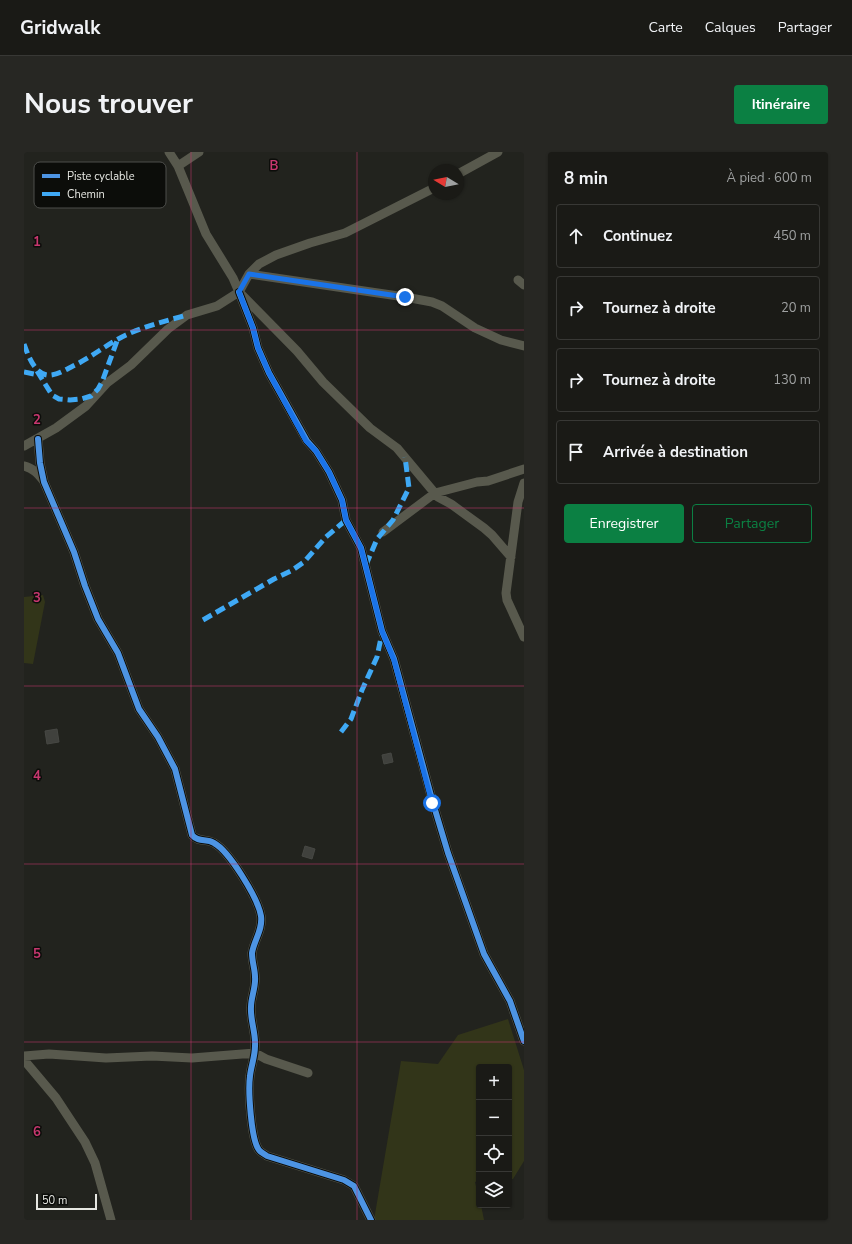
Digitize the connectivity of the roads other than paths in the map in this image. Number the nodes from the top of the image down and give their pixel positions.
1 (169, 152) edge
2 (199, 152) edge
3 (498, 152) edge
4 (178, 166) junction
5 (464, 171) edge
6 (428, 191) edge
7 (249, 274) junction
8 (239, 292) junction
9 (524, 346) edge
10 (38, 439) junction
11 (24, 446) edge
12 (24, 466) edge
13 (524, 469) edge
14 (524, 477) edge
15 (44, 482) junction
16 (524, 484) edge
17 (435, 493) junction
18 (383, 532) dead end
19 (511, 557) junction
20 (524, 637) edge
21 (524, 1041) edge
22 (255, 1054) junction
23 (24, 1056) edge
24 (24, 1060) edge
25 (308, 1073) dead end
26 (111, 1220) edge
27 (371, 1220) edge

1 - 4 street
2 - 4 street
3 - 5 street
4 - 8 street
6 - 7 street
7 - 8 street
7 - 9 street
8 - 10 street
8 - 17 street
8 - 21 street
10 - 11 street
10 - 15 street
12 - 15 street
13 - 17 street
14 - 16 street
15 - 22 street
16 - 19 street
17 - 18 street
17 - 19 street
19 - 20 street
22 - 23 street
22 - 25 street
22 - 27 street
24 - 26 street

